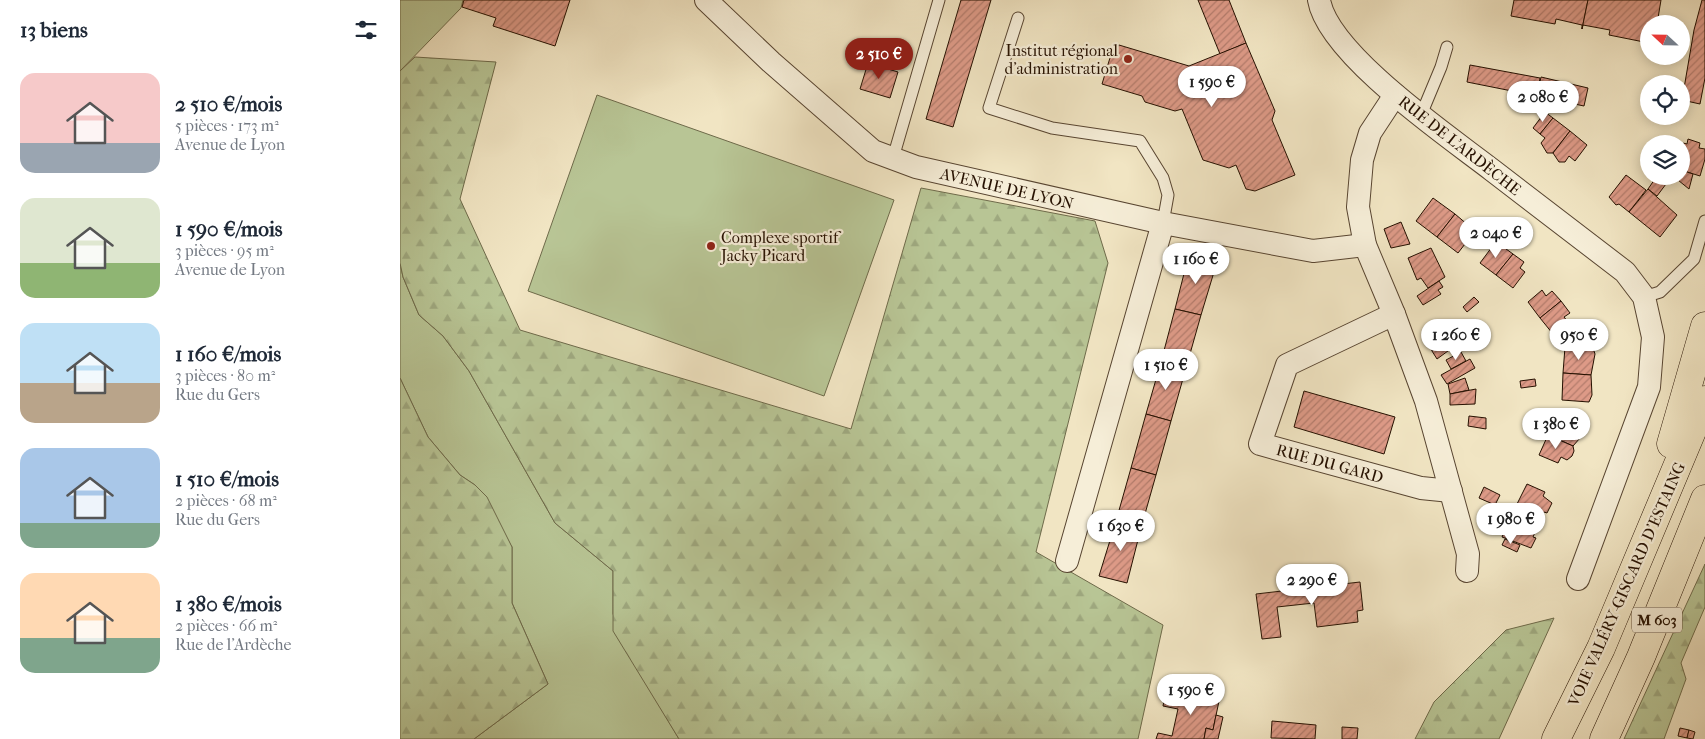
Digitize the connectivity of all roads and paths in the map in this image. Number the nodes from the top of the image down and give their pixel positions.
1 (706, 0) edge
2 (939, 0) edge
3 (1319, 0) edge
4 (1018, 18) dead end
5 (1447, 47) dead end
6 (1395, 95) junction
7 (1421, 115) junction
8 (893, 158) junction
9 (1705, 221) edge
10 (1163, 223) junction
11 (1365, 245) junction
12 (1644, 297) junction
13 (1394, 314) junction
14 (1705, 326) edge
15 (1705, 400) edge
16 (1451, 491) junction
17 (1705, 499) edge
18 (1067, 561) dead end
19 (1467, 571) dead end
20 (1632, 577) junction
21 (1578, 579) dead end
22 (1556, 739) edge
23 (1604, 739) edge

1 - 8 street, AVENUE DE LYON
2 - 8 lane
3 - 6 street, RUE DE L'ARDÈCHE
4 - 10 lane
5 - 7 lane
6 - 7 street, RUE DE L'ARDÈCHE
6 - 11 street
7 - 12 street, RUE DE L'ARDÈCHE
8 - 10 street, AVENUE DE LYON
9 - 12 lane
10 - 11 street, AVENUE DE LYON
10 - 18 street
11 - 13 street
12 - 21 street, RUE DE L'ARDÈCHE
13 - 16 street
13 - 16 street, RUE DU GARD
14 - 20 highway
15 - 20 highway, VOIE VALÉRY-GISCARD D'ESTAING / M 603
16 - 19 street
17 - 23 highway, M 603
20 - 22 highway, VOIE VALÉRY-GISCARD D'ESTAING / M 603

